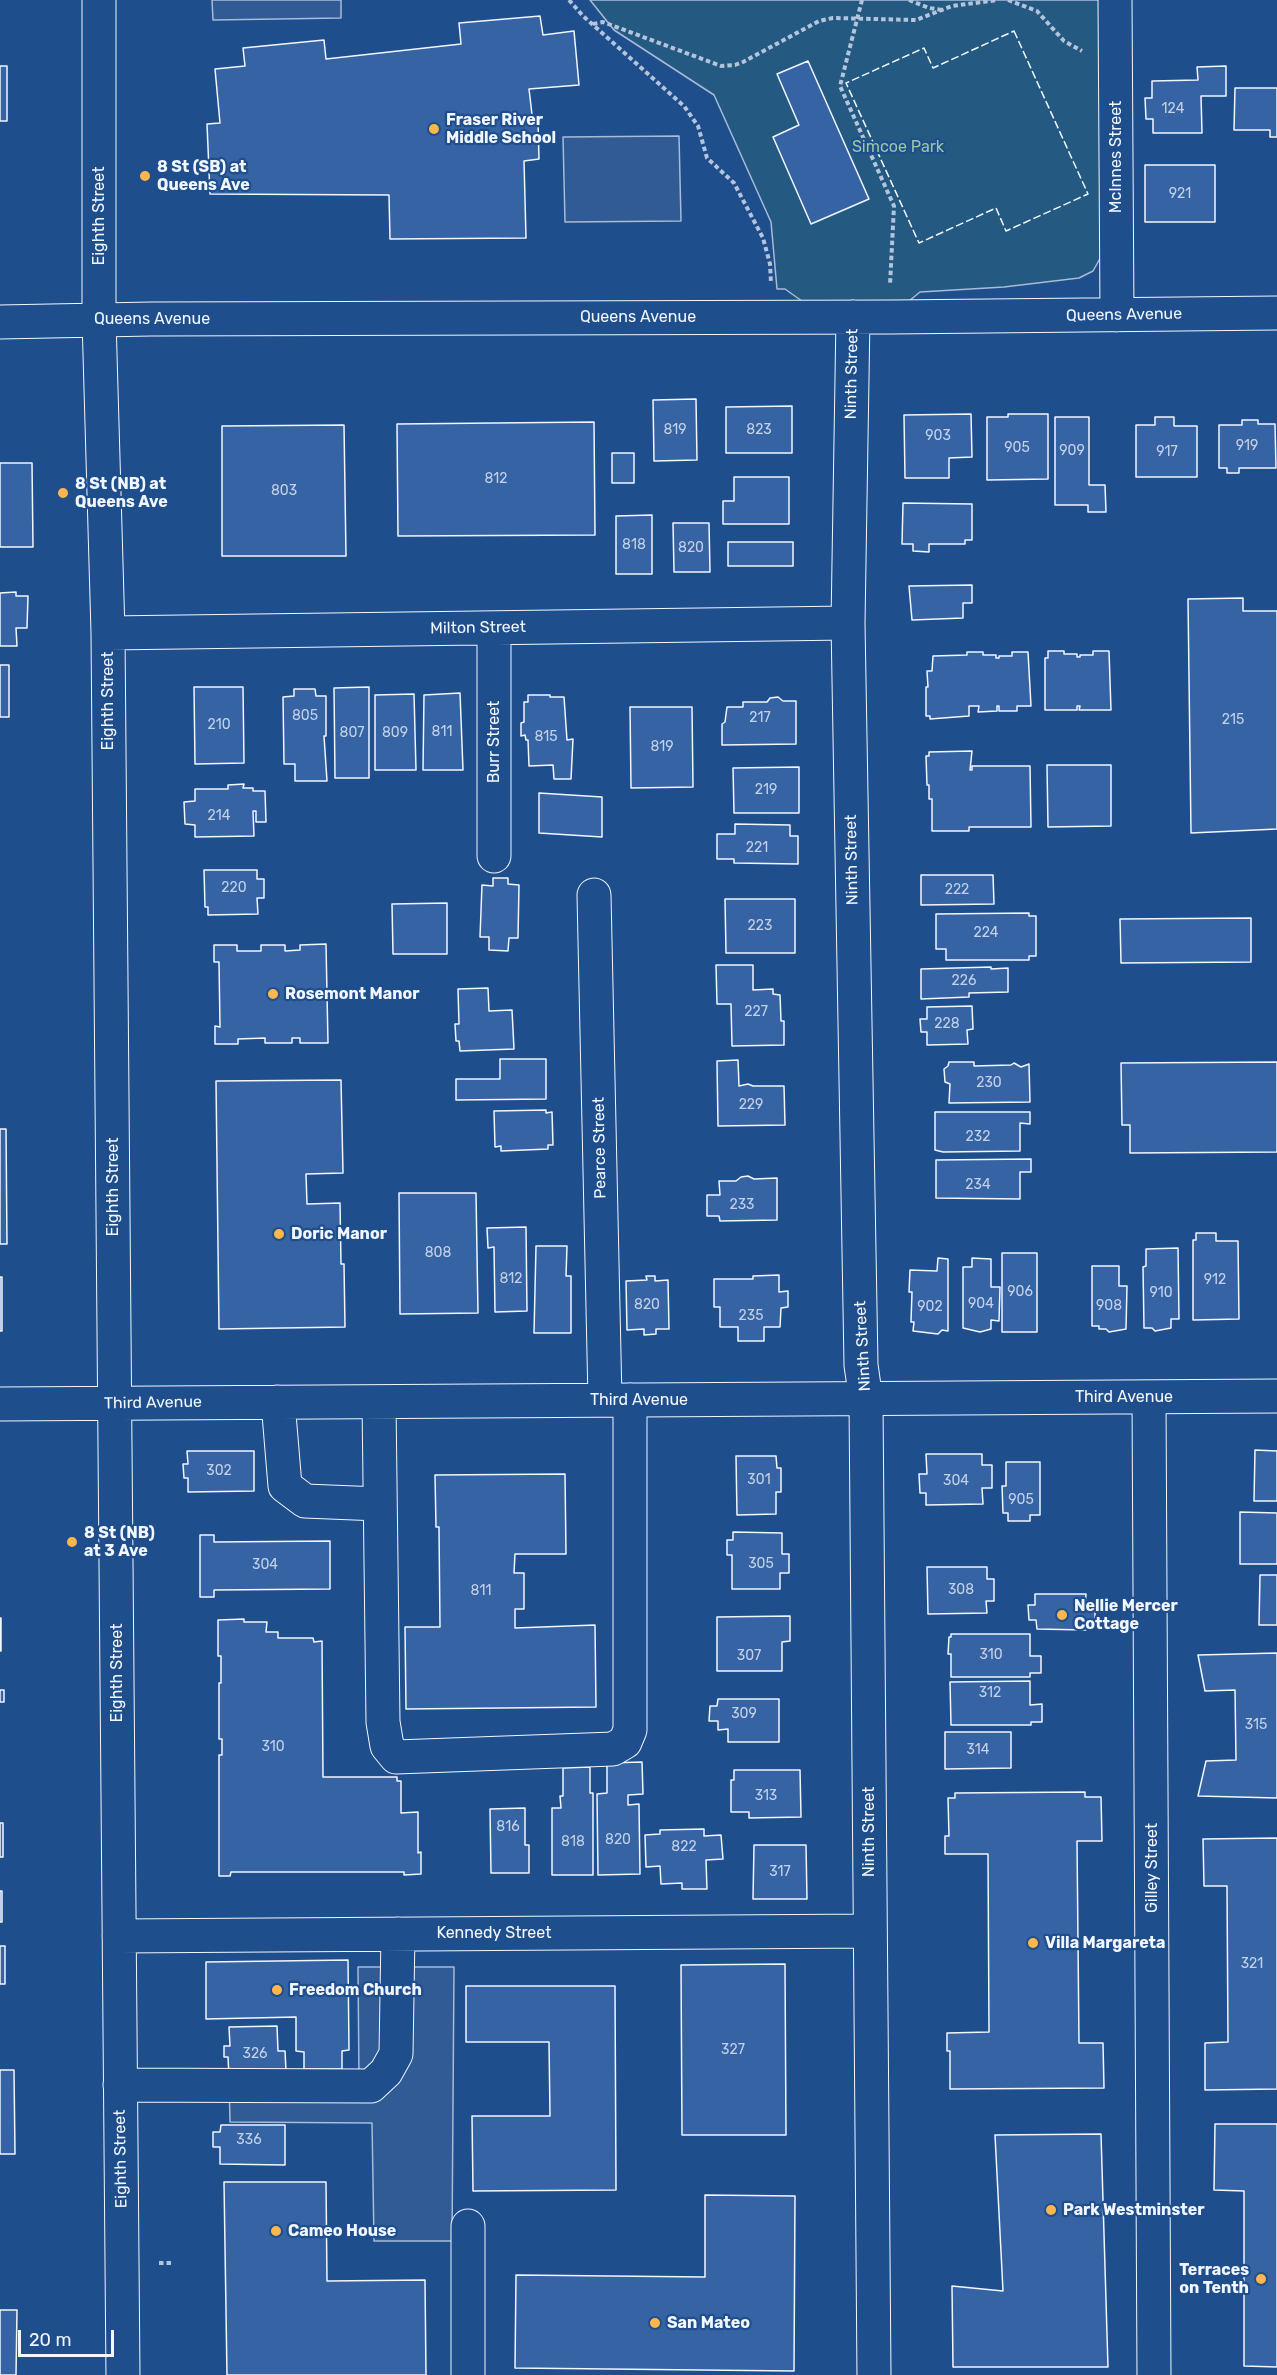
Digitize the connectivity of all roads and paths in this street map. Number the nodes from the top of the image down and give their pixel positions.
1 (99, 0) edge
2 (569, 0) edge
3 (862, 0) edge
4 (909, 0) edge
5 (984, 0) edge
6 (998, 0) edge
7 (1008, 0) edge
8 (1115, 0) edge
9 (943, 10) junction
10 (858, 19) junction
11 (593, 24) junction
12 (1115, 63) junction
13 (771, 283) dead end
14 (891, 294) dead end
15 (1277, 313) edge
16 (1117, 315) junction
17 (853, 317) junction
18 (99, 319) junction
19 (0, 322) edge
20 (848, 623) junction
21 (494, 628) junction
22 (108, 633) junction
23 (494, 856) dead end
24 (594, 895) dead end
25 (1277, 1396) edge
26 (1149, 1397) junction
27 (618, 1400) junction
28 (866, 1400) junction
29 (278, 1402) junction
30 (379, 1402) junction
31 (0, 1404) edge
32 (115, 1404) junction
33 (379, 1504) junction
34 (870, 1931) junction
35 (398, 1934) junction
36 (119, 1936) junction
37 (120, 2085) junction
38 (468, 2226) dead end
39 (159, 2263) dead end
40 (174, 2263) dead end
41 (123, 2375) edge
42 (468, 2375) edge
43 (874, 2375) edge
44 (1154, 2375) edge

1 - 18 street, Eighth Street
2 - 11 path
3 - 10 path
4 - 9 path
5 - 6 path
5 - 9 path
7 - 12 path
8 - 12 street, McInnes Street
9 - 10 path
10 - 11 path
10 - 14 path
11 - 13 path
12 - 16 street, McInnes Street
15 - 16 street, Queens Avenue
16 - 17 street, Queens Avenue
17 - 18 street, Queens Avenue
17 - 20 street, Ninth Street
18 - 19 street, Queens Avenue
18 - 22 street, Eighth Street
20 - 21 street, Milton Street
20 - 28 street, Ninth Street
21 - 22 street, Milton Street
21 - 23 street, Burr Street
22 - 32 street, Eighth Street
24 - 27 street, Pearce Street
25 - 26 street, Third Avenue
26 - 28 street, Third Avenue
26 - 44 street, Gilley Street
27 - 28 street, Third Avenue
27 - 30 street, Third Avenue
27 - 33 street, Pearce Street
28 - 34 street, Ninth Street
29 - 30 street, Third Avenue
29 - 32 street, Third Avenue
29 - 33 street
30 - 33 street
31 - 32 street, Third Avenue
32 - 36 street, Eighth Street
34 - 35 street, Kennedy Street
34 - 43 street, Ninth Street
35 - 36 street, Kennedy Street
35 - 37 street
36 - 37 street, Eighth Street
37 - 41 street, Eighth Street
38 - 42 street
39 - 40 path

